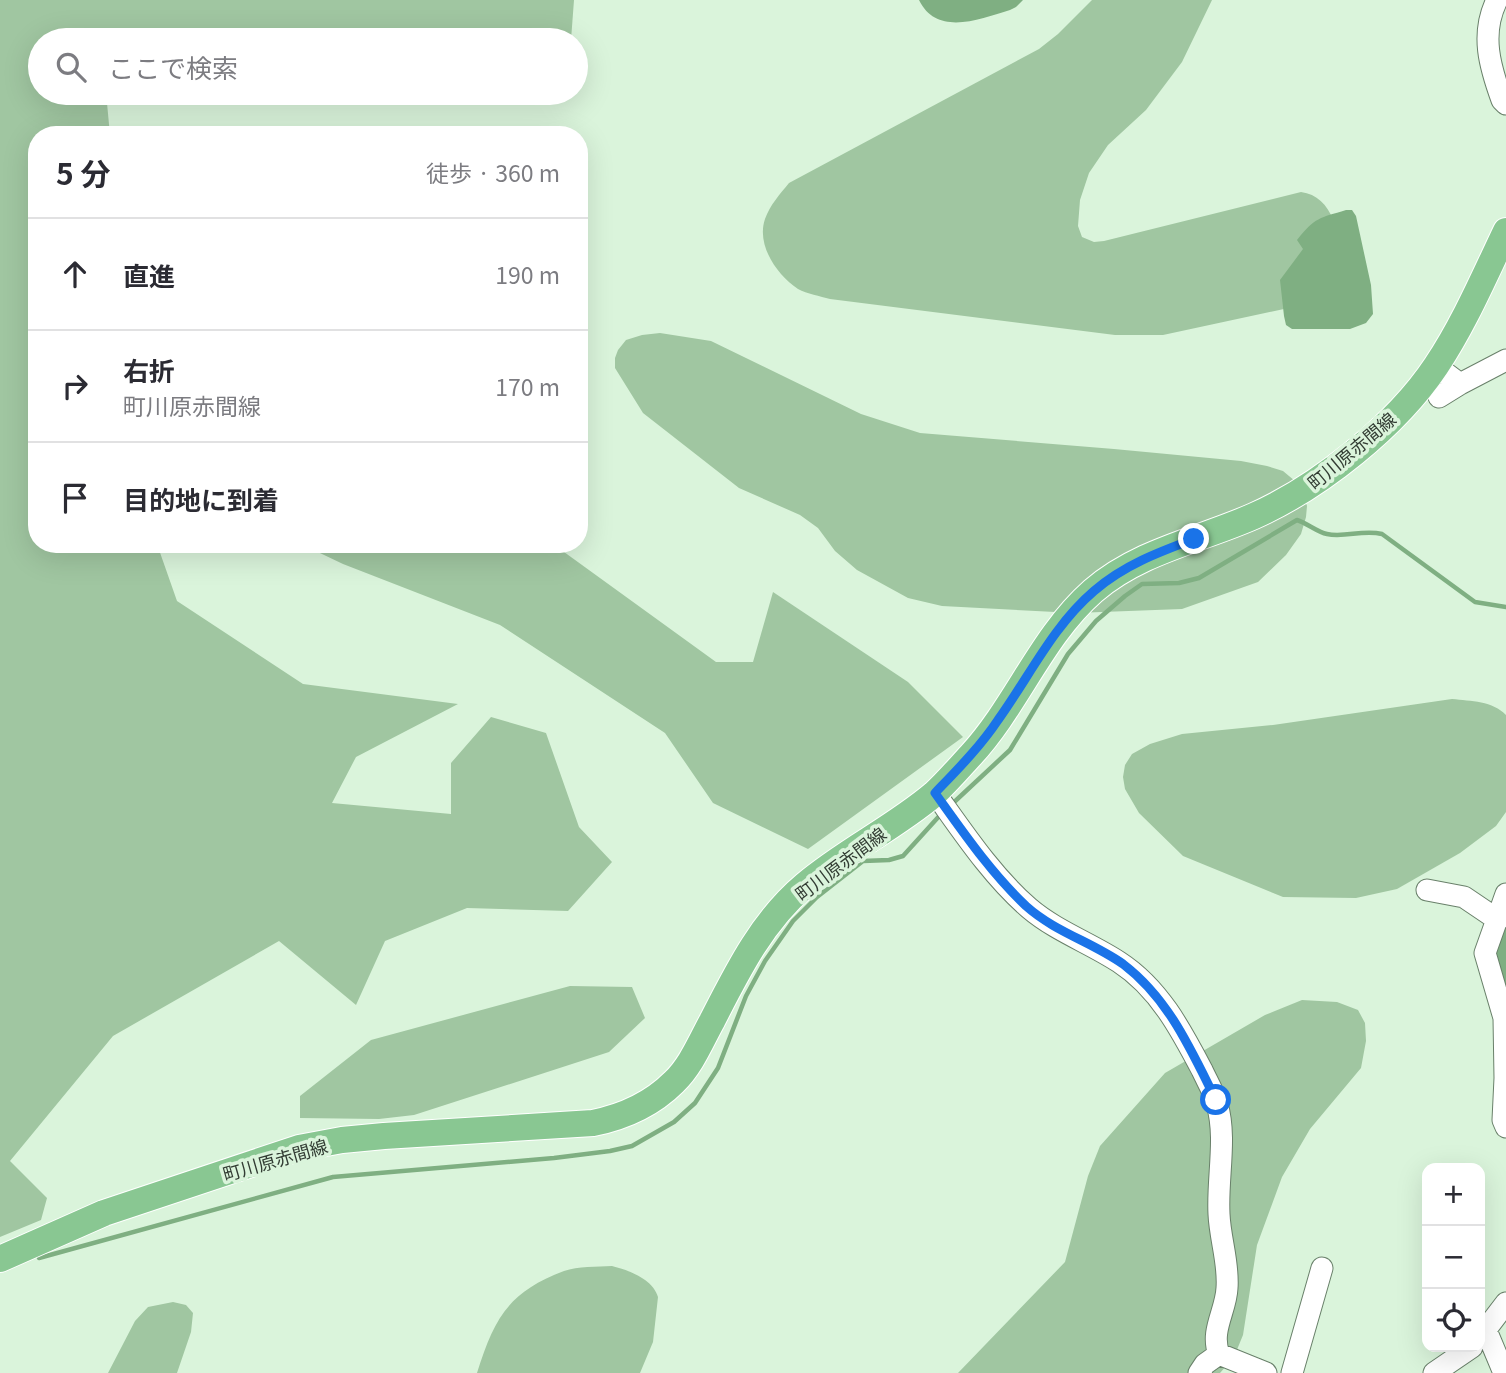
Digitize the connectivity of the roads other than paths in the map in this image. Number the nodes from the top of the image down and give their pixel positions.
1 (1497, 0) edge
2 (1506, 104) edge
3 (1503, 252) edge
4 (1506, 360) edge
5 (1436, 366) junction
6 (1460, 384) junction
7 (1439, 397) dead end
8 (935, 793) junction
9 (1427, 890) dead end
10 (1506, 894) edge
11 (1498, 920) junction
12 (1506, 1127) edge
13 (0, 1259) edge
14 (1322, 1268) dead end
15 (1506, 1303) edge
16 (1485, 1330) edge
17 (1485, 1337) edge
18 (1465, 1352) edge
19 (1219, 1354) junction
20 (1199, 1373) edge
21 (1266, 1373) edge
22 (1293, 1373) edge
23 (1434, 1373) edge
24 (1504, 1373) edge

1 - 2 street
3 - 5 main road, 町川原赤間線
4 - 6 street
5 - 6 street
5 - 8 main road, 町川原赤間線
6 - 7 street
8 - 13 main road, 町川原赤間線
8 - 19 street
9 - 11 street
10 - 11 street
11 - 12 street
14 - 22 street
15 - 16 street
17 - 24 street
18 - 23 street
19 - 20 street
19 - 21 street

